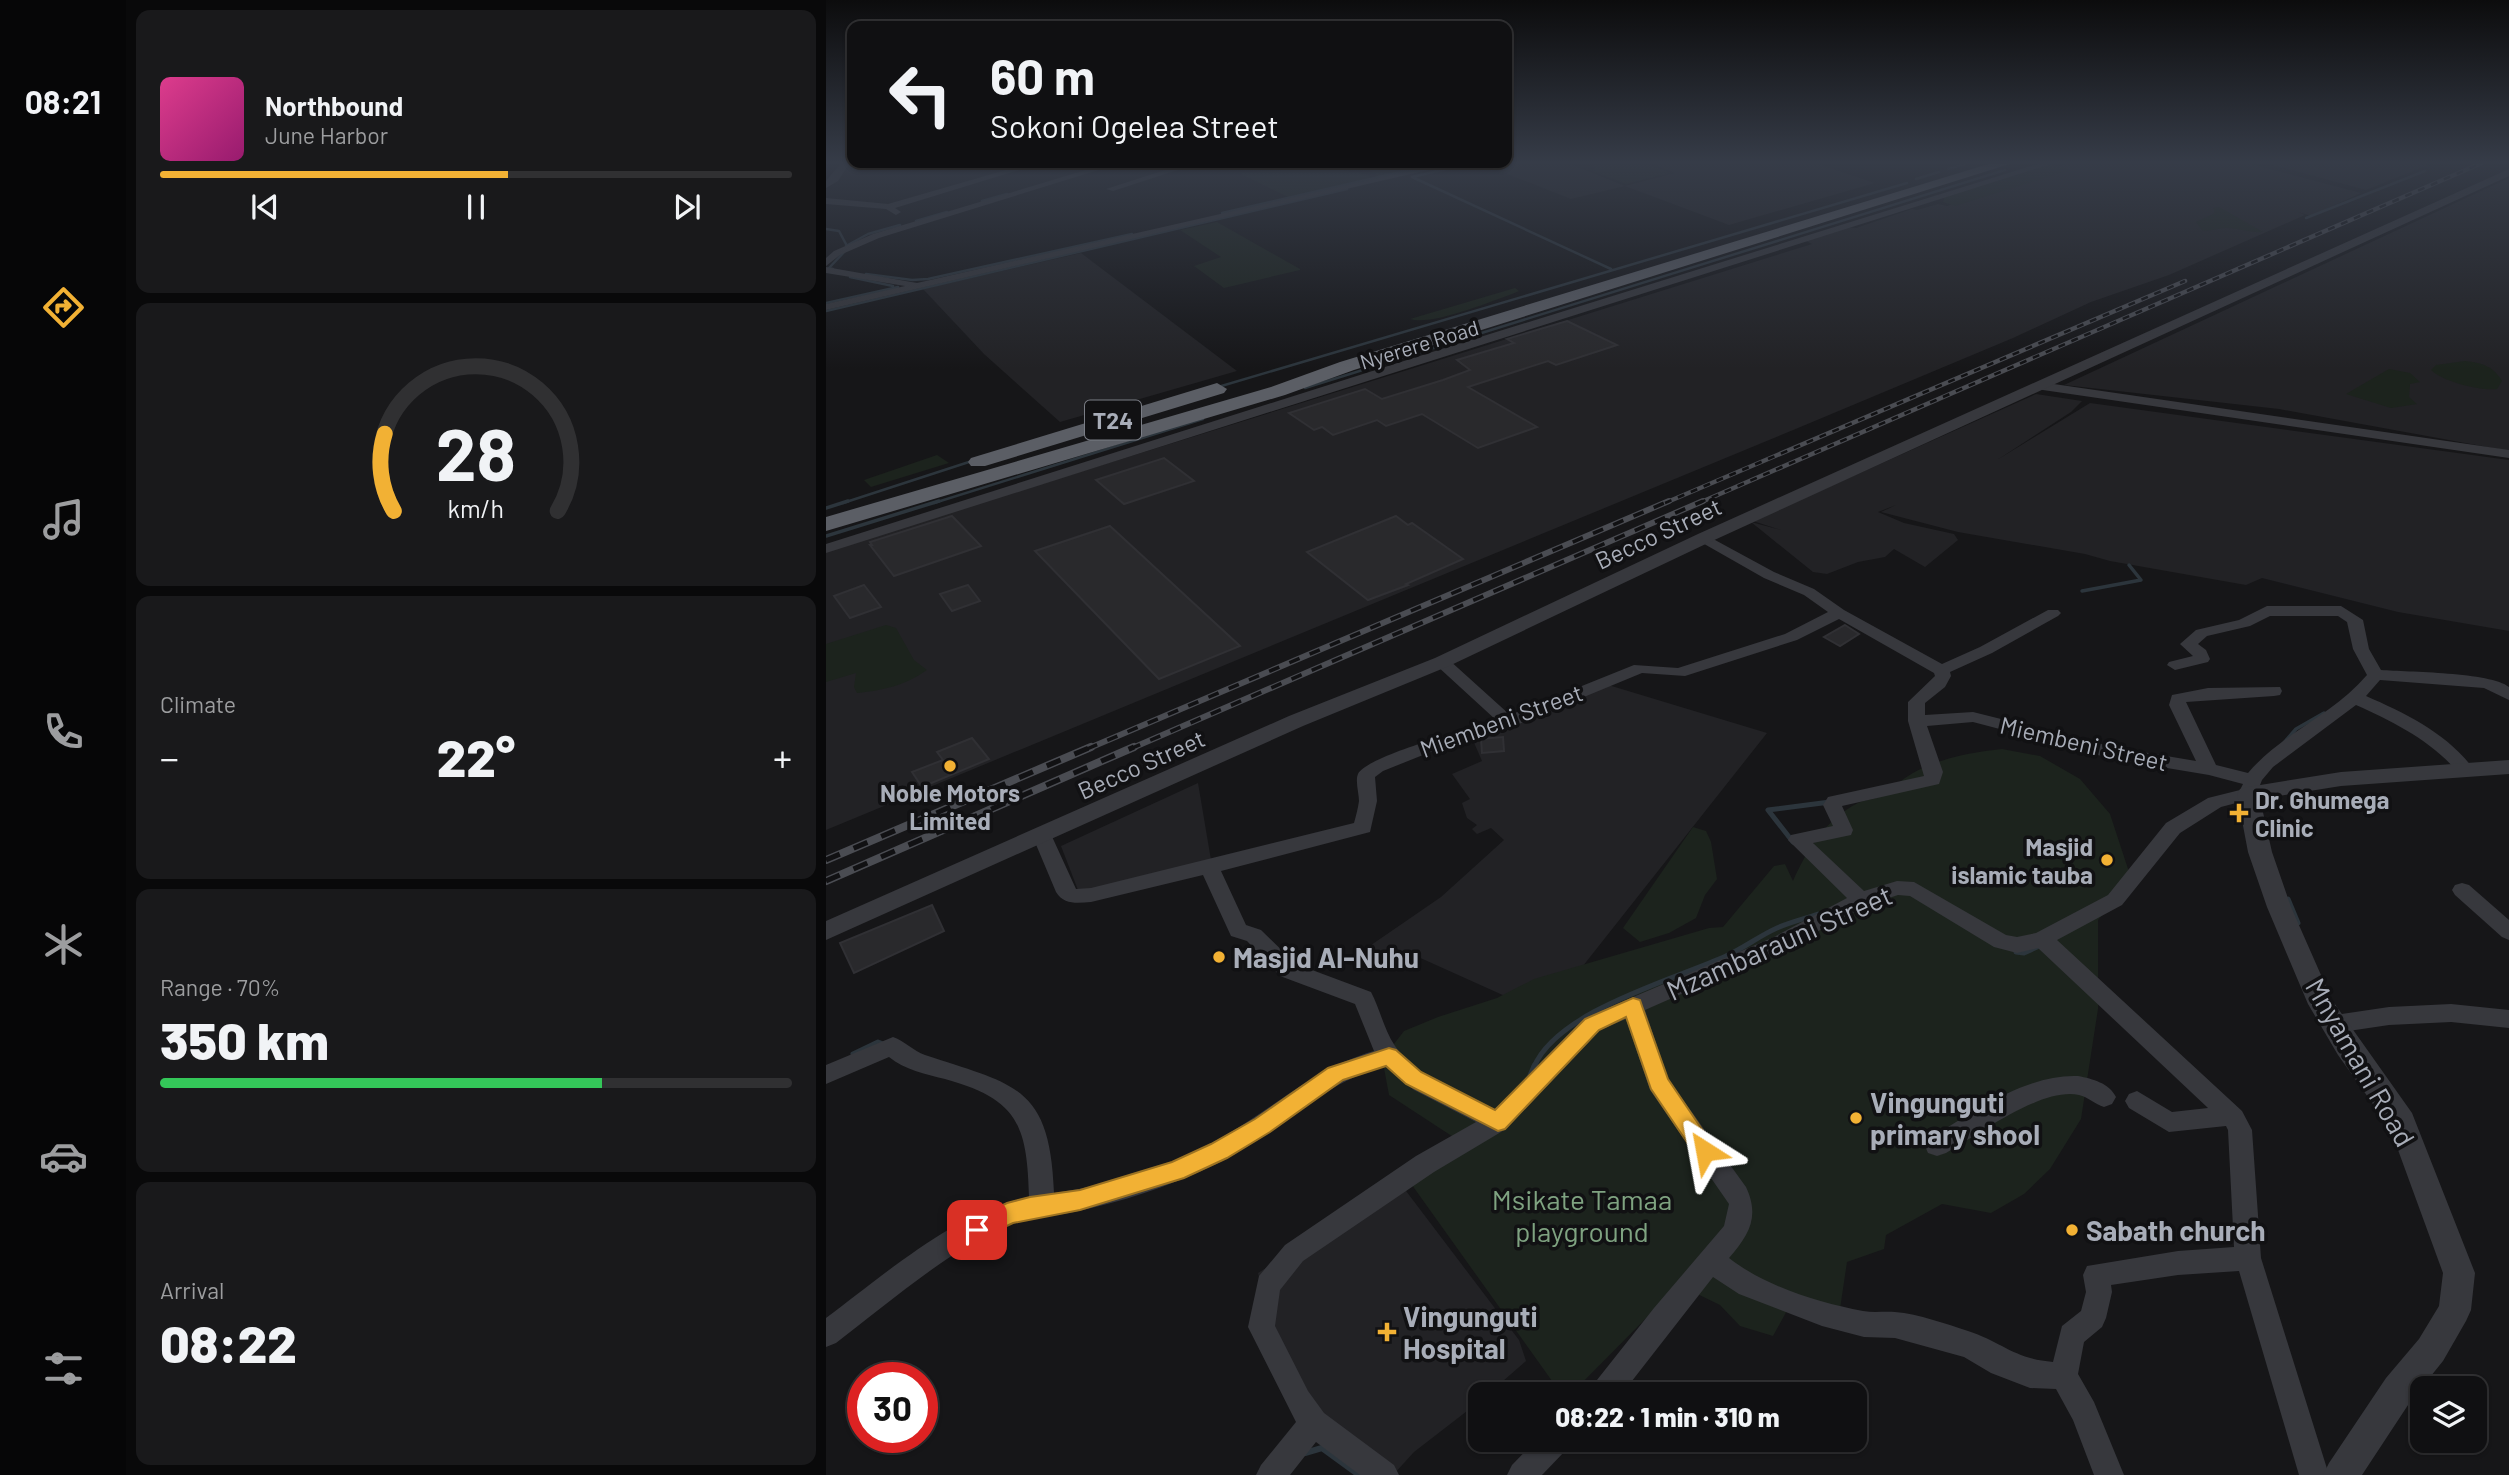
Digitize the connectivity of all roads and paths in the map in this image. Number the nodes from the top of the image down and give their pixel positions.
1 (892, 231) edge
2 (1157, 231) edge
3 (1756, 231) edge
4 (1786, 231) edge
5 (1832, 231) edge
6 (2380, 231) edge
7 (826, 263) edge
8 (826, 270) edge
9 (919, 285) junction
10 (826, 307) edge
11 (2040, 386) junction
12 (2509, 454) edge
13 (826, 510) edge
14 (826, 524) edge
15 (1703, 538) junction
16 (826, 549) edge
17 (1839, 612) junction
18 (2053, 613) dead end
19 (1442, 662) junction
20 (2175, 665) dead end
21 (1941, 670) junction
22 (2375, 675) junction
23 (2274, 691) dead end
24 (2509, 695) edge
25 (2356, 698) junction
26 (1917, 721) junction
27 (1508, 722) junction
28 (2509, 767) edge
29 (2209, 769) junction
30 (2466, 771) junction
31 (2249, 787) junction
32 (1042, 835) junction
33 (1209, 867) junction
34 (2462, 890) dead end
35 (1861, 900) junction
36 (826, 931) edge
37 (2509, 932) edge
38 (2042, 939) junction
39 (1633, 1006) junction
40 (2509, 1019) edge
41 (2335, 1024) junction
42 (1391, 1058) junction
43 (826, 1074) edge
44 (2104, 1097) dead end
45 (2137, 1101) dead end
46 (2231, 1116) junction
47 (1498, 1122) junction
48 (1937, 1146) dead end
49 (1042, 1207) junction
50 (2248, 1258) junction
51 (1712, 1260) junction
52 (826, 1334) edge
53 (2064, 1376) junction
54 (1613, 1382) edge
55 (1314, 1423) junction
56 (1544, 1452) edge
57 (1270, 1475) edge
58 (1384, 1475) edge
59 (1521, 1475) edge
60 (2109, 1475) edge
61 (2314, 1475) edge
62 (2341, 1475) edge

1 - 7 street
2 - 9 street
3 - 13 highway, Nyerere Road / T24
4 - 14 highway, Nyerere Road / T24
5 - 16 street
6 - 11 street, Becco Street
8 - 9 street
9 - 10 street
11 - 12 street
11 - 15 street, Becco Street
15 - 17 street
15 - 19 street, Becco Street
17 - 21 street
17 - 27 street, Miembeni Street
18 - 21 street
19 - 27 street
19 - 32 street, Becco Street
20 - 22 street
21 - 26 street
22 - 24 street
22 - 25 street
23 - 29 street
25 - 30 street
25 - 31 street
26 - 29 street, Miembeni Street
26 - 35 street
27 - 33 street, Miembeni Street
28 - 30 street
29 - 31 street, Miembeni Street
30 - 31 street
31 - 38 street, Mzambarauni Street
31 - 41 street, Mnyamani Road
32 - 33 street
32 - 36 street, Becco Street
33 - 42 street
34 - 37 street
35 - 38 street, Mzambarauni Street
35 - 39 street, Mzambarauni Street
38 - 46 street
39 - 47 street, Mzambarauni Street
39 - 51 street
40 - 41 street
41 - 62 street, Mnyamani Road
42 - 47 street
42 - 49 street
43 - 49 street
44 - 48 street
45 - 46 street
46 - 50 street
47 - 55 street, Mzambarauni Street
49 - 52 street
50 - 53 street
50 - 61 street
51 - 53 street
51 - 54 street
53 - 60 street
55 - 57 street
55 - 58 street
56 - 59 street

